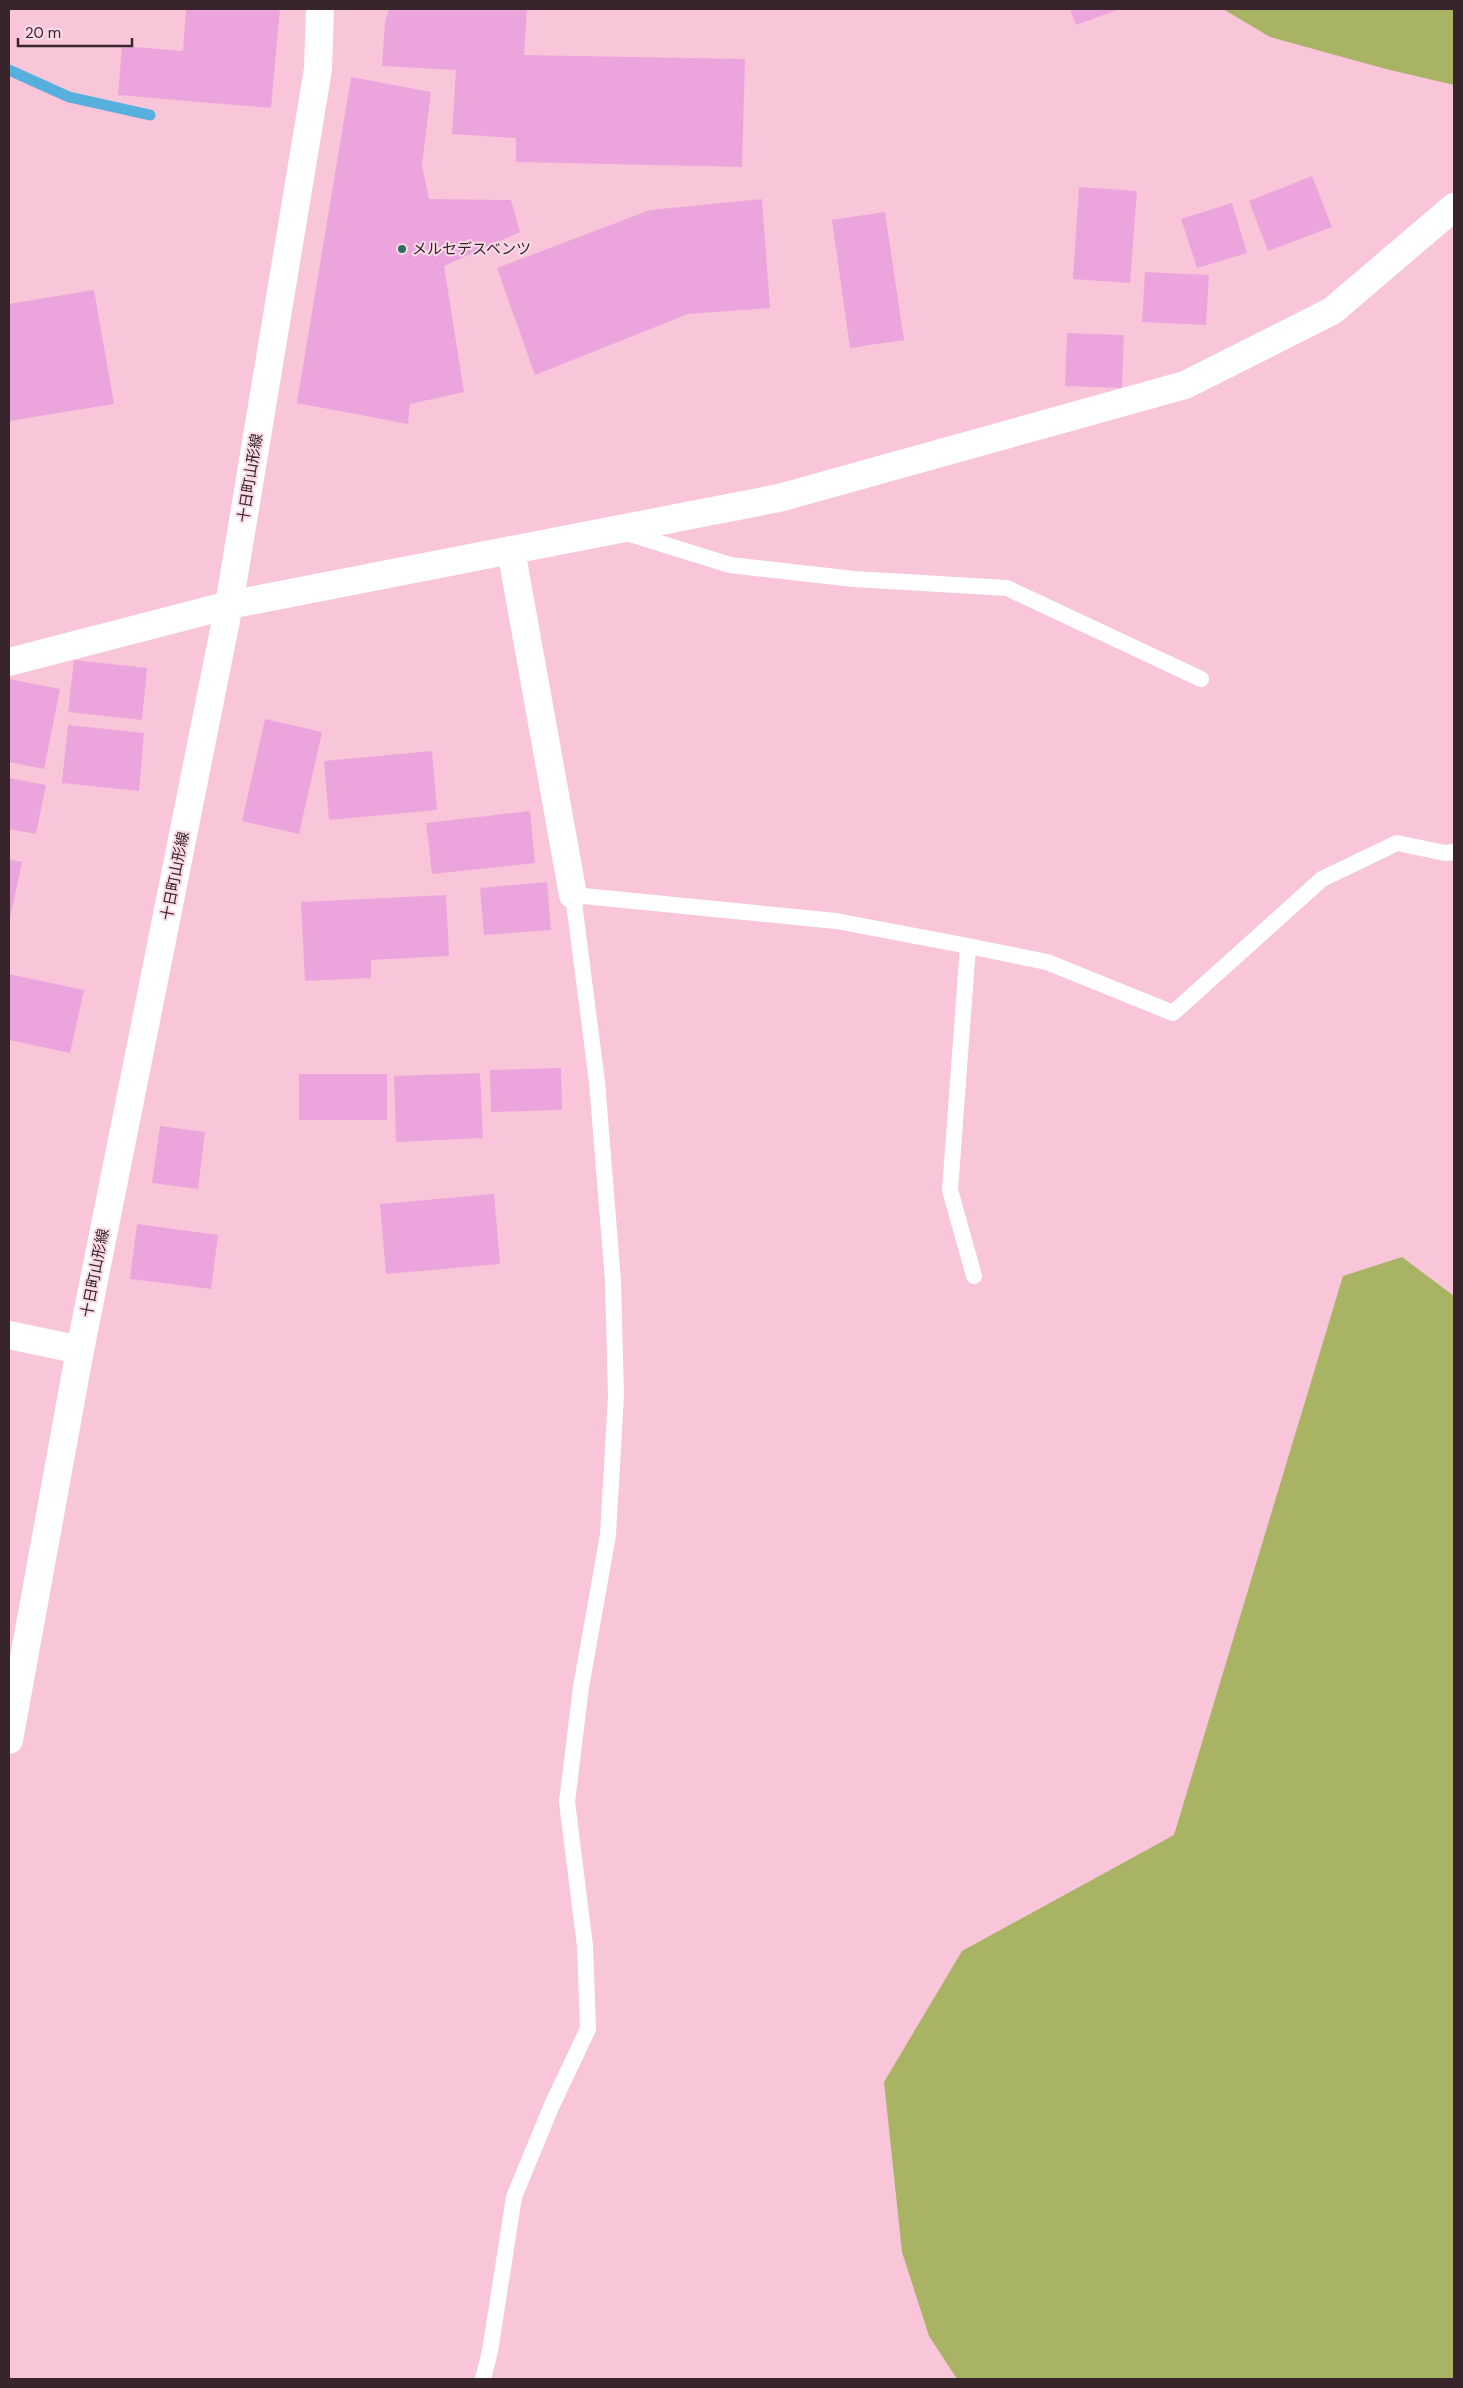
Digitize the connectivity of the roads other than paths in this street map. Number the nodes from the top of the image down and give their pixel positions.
1 (320, 9) edge
2 (1454, 208) edge
3 (617, 530) junction
4 (511, 550) junction
5 (229, 605) junction
6 (9, 662) edge
7 (1201, 679) dead end
8 (1454, 852) edge
9 (573, 895) junction
10 (968, 946) junction
11 (974, 1276) dead end
12 (9, 1334) edge
13 (80, 1350) junction
14 (9, 1740) edge
15 (483, 2379) edge

1 - 5 street, 十日町山形線
2 - 3 street
3 - 4 street
3 - 7 lane
4 - 5 street
4 - 9 street
5 - 6 street
5 - 13 street, 十日町山形線
8 - 10 lane
9 - 10 lane
9 - 15 lane
10 - 11 lane
12 - 13 street
13 - 14 street, 十日町山形線

